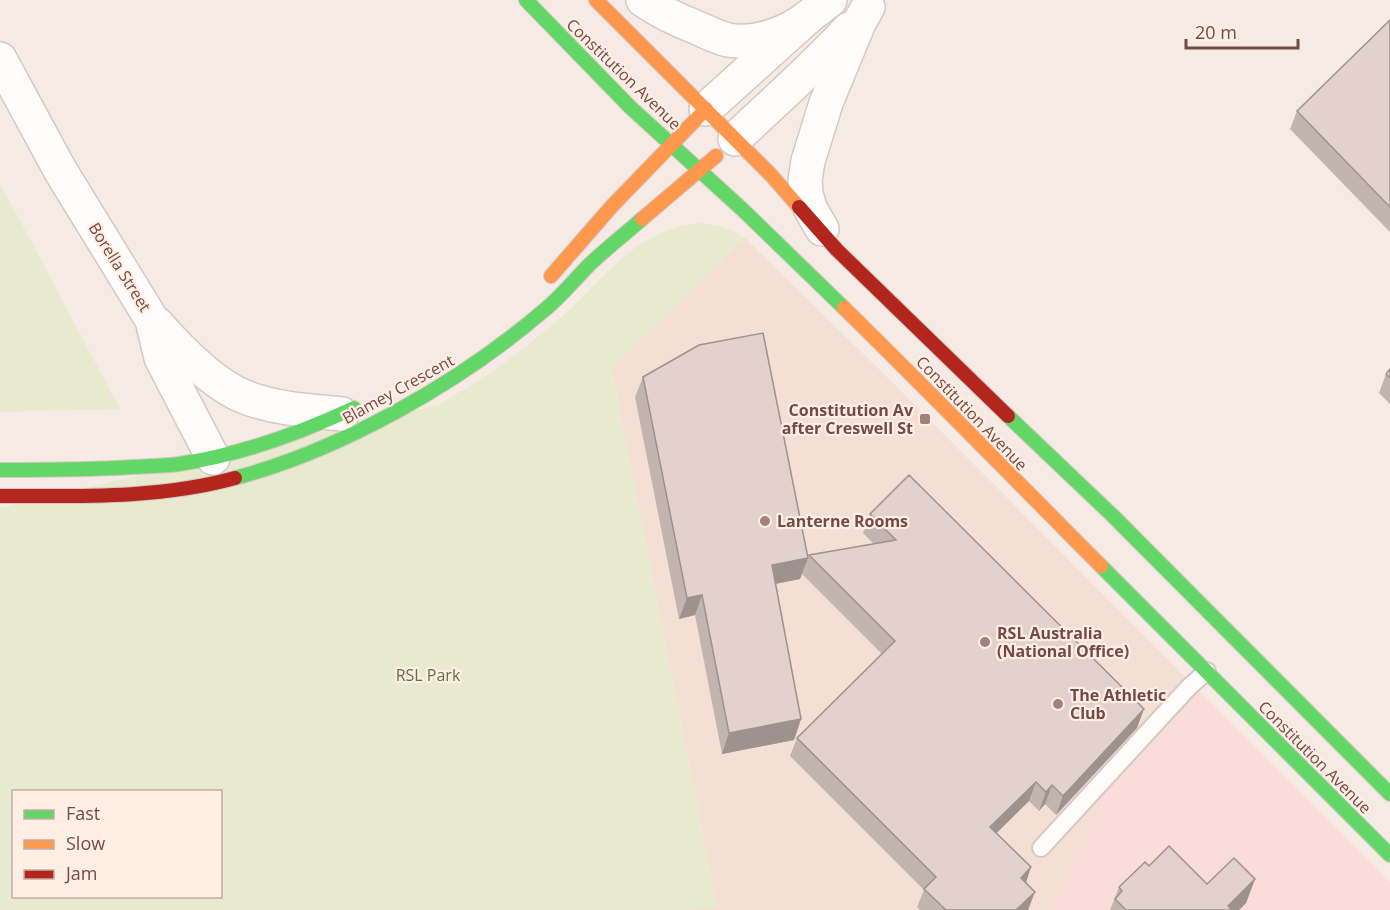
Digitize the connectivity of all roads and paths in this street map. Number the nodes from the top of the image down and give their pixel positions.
1 (526, 0) edge
2 (596, 0) edge
3 (643, 0) edge
4 (871, 3) edge
5 (819, 9) edge
6 (0, 59) edge
7 (706, 109) junction
8 (735, 139) junction
9 (672, 144) junction
10 (701, 171) junction
11 (837, 250) junction
12 (540, 286) dead end
13 (152, 320) junction
14 (352, 409) joint
15 (219, 469) junction
16 (0, 470) edge
17 (0, 496) edge
18 (1204, 664) junction
19 (1390, 794) edge
20 (1041, 848) dead end
21 (1390, 855) edge

1 - 9 street, Constitution Avenue
2 - 7 street, Constitution Avenue
3 - 5 street
4 - 8 street
4 - 11 street
5 - 7 street
6 - 13 street, Borella Street
7 - 8 street, Constitution Avenue
7 - 9 street
8 - 10 street, Blamey Crescent
8 - 11 street, Constitution Avenue
9 - 10 street, Constitution Avenue
9 - 12 street
10 - 15 street, Blamey Crescent
10 - 18 street, Constitution Avenue
11 - 19 street, Constitution Avenue
13 - 14 street
13 - 15 street, Borella Street
14 - 15 street, Blamey Crescent
15 - 16 street, Blamey Crescent
15 - 17 street, Blamey Crescent
18 - 20 lane
18 - 21 street, Constitution Avenue

